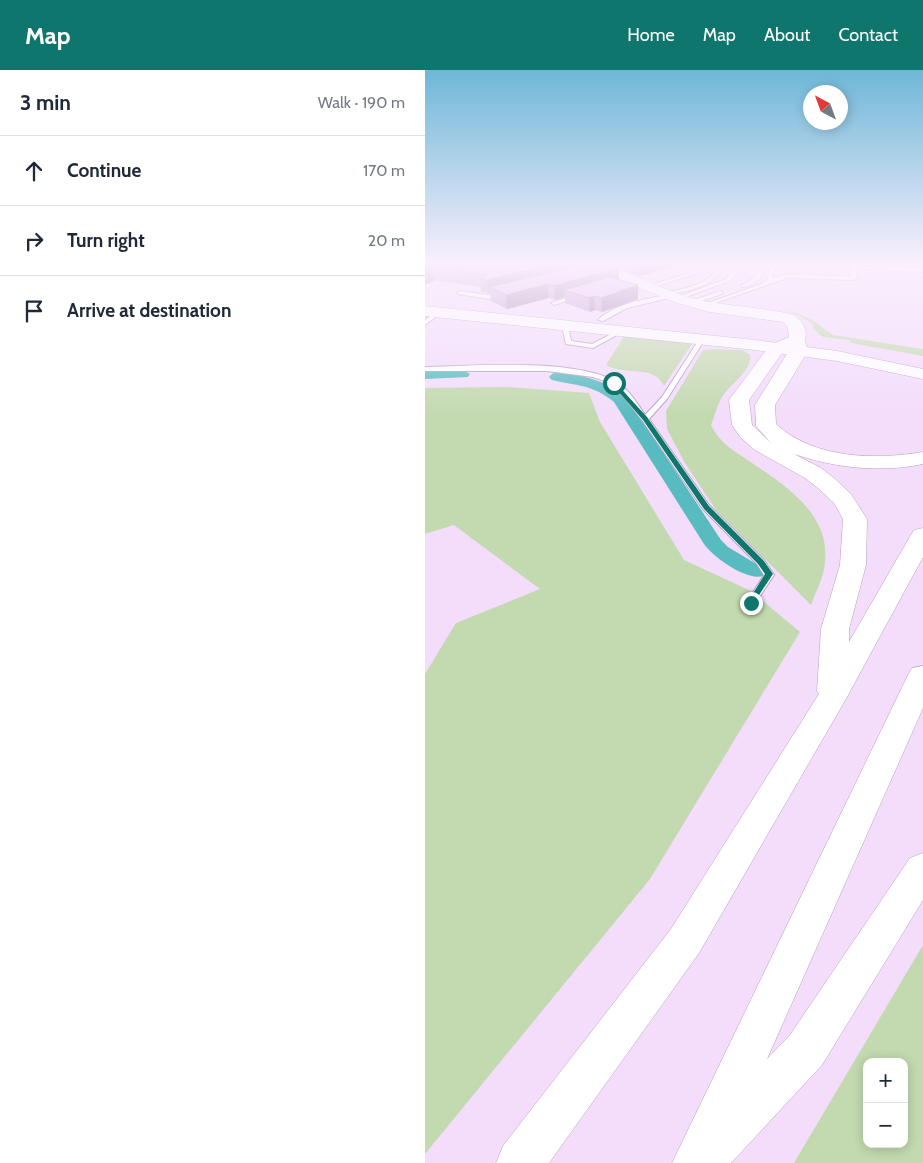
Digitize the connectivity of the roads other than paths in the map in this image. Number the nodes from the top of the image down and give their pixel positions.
1 (612, 313) edge
2 (760, 313) edge
3 (428, 314) edge
4 (601, 320) junction
5 (702, 340) junction
6 (798, 345) junction
7 (776, 349) junction
8 (923, 363) edge
9 (425, 369) edge
10 (923, 374) edge
11 (645, 419) junction
12 (923, 458) edge
13 (923, 535) edge
14 (751, 603) dead end
15 (923, 675) edge
16 (832, 697) junction
17 (923, 868) edge
18 (520, 1163) edge
19 (697, 1163) edge

1 - 4 lane
2 - 6 main road
3 - 4 main road
3 - 5 main road
4 - 6 main road
5 - 7 main road
5 - 11 lane
6 - 7 main road
6 - 8 main road
6 - 10 main road
6 - 12 main road
7 - 16 main road
9 - 11 lane
11 - 14 lane
13 - 16 main road
15 - 19 main road
16 - 18 main road
17 - 19 main road

